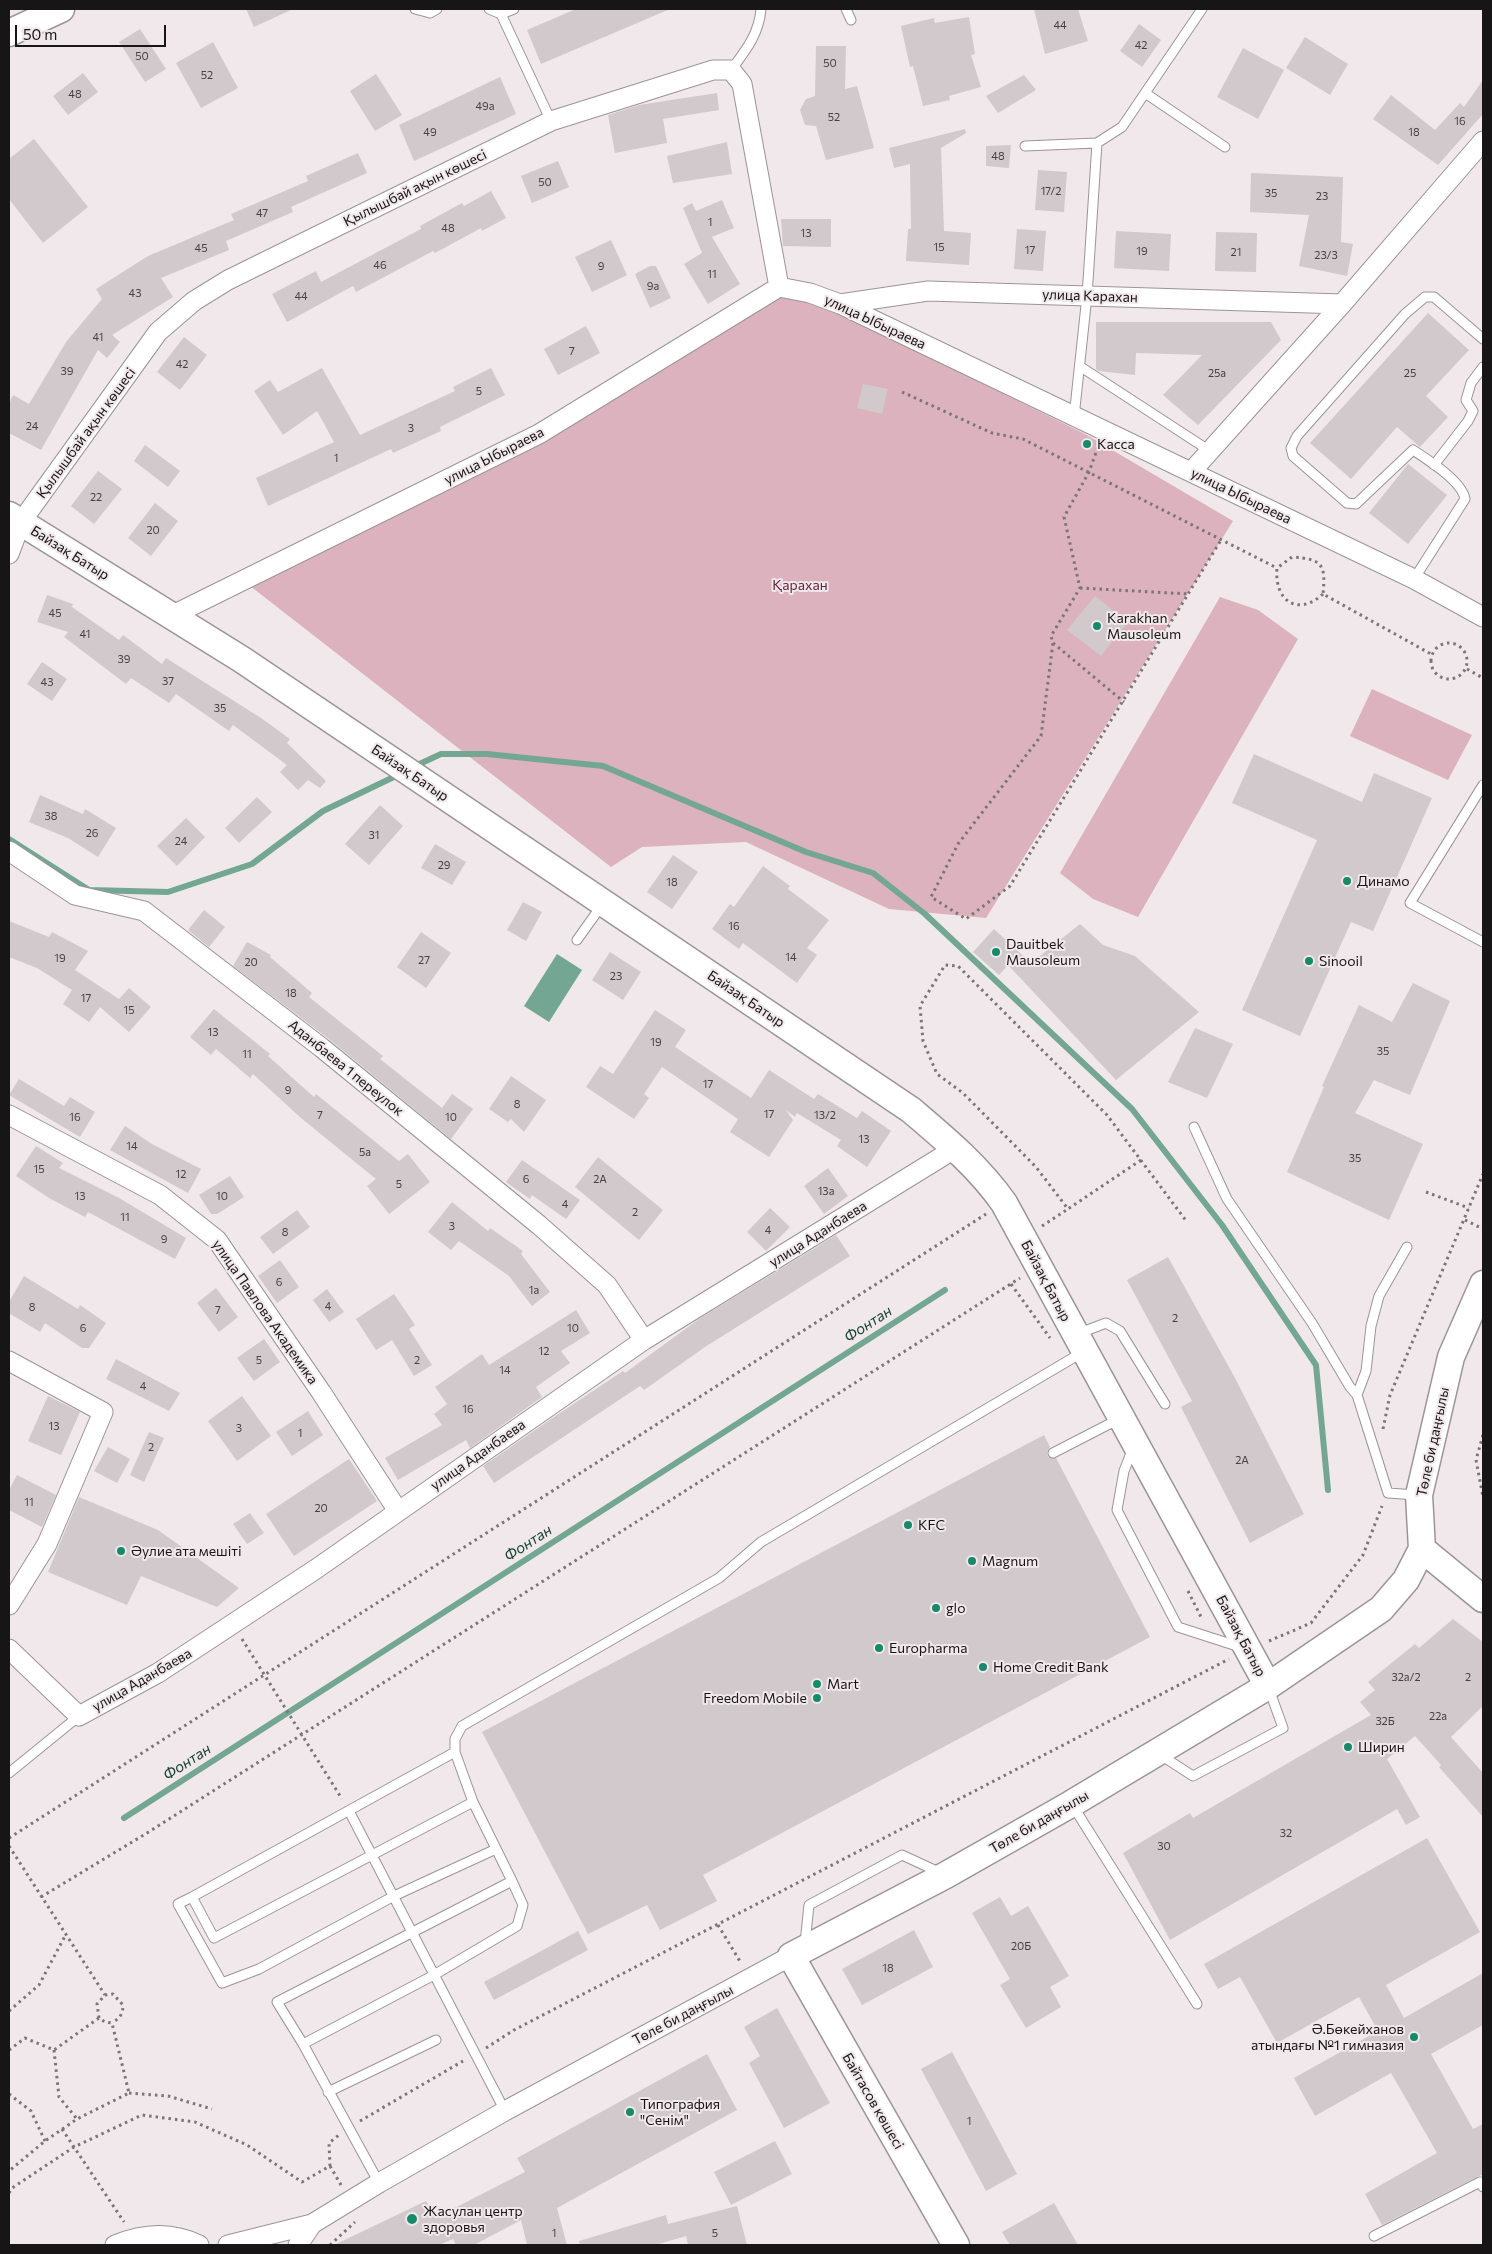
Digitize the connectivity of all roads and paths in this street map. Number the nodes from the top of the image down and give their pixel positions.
1 (61, 9) edge
2 (415, 9) edge
3 (437, 9) edge
4 (489, 9) edge
5 (514, 9) edge
6 (762, 9) edge
7 (846, 9) edge
8 (1202, 9) edge
9 (501, 14) junction
10 (851, 20) dead end
11 (9, 33) edge
12 (731, 70) junction
13 (1145, 93) junction
14 (551, 121) junction
15 (1483, 141) edge
16 (1097, 143) junction
17 (1025, 146) dead end
18 (1224, 147) dead end
19 (779, 287) junction
20 (1087, 296) junction
21 (840, 304) junction
22 (1342, 304) junction
23 (1483, 339) edge
24 (1081, 367) junction
25 (1483, 367) edge
26 (902, 392) dead end
27 (1074, 417) junction
28 (1100, 444) dead end
29 (1210, 451) junction
30 (1434, 466) junction
31 (1089, 472) junction
32 (1191, 472) junction
33 (15, 519) edge
34 (1222, 540) junction
35 (9, 554) edge
36 (1277, 568) junction
37 (1414, 579) junction
38 (1080, 588) junction
39 (1189, 594) junction
40 (1323, 594) junction
41 (171, 616) junction
42 (1483, 617) edge
43 (1053, 643) junction
44 (1431, 654) junction
45 (1467, 669) junction
46 (1483, 678) edge
47 (1124, 702) junction
48 (1483, 785) edge
49 (9, 851) edge
50 (603, 903) junction
51 (577, 940) dead end
52 (1483, 942) edge
53 (9, 1115) edge
54 (1194, 1127) dead end
55 (956, 1148) junction
56 (1141, 1160) junction
57 (1483, 1174) edge
58 (1426, 1192) dead end
59 (1004, 1203) junction
60 (1469, 1208) junction
61 (1068, 1209) junction
62 (1465, 1220) junction
63 (1187, 1222) dead end
64 (1483, 1229) edge
65 (1023, 1239) junction
66 (1407, 1247) dead end
67 (1038, 1267) junction
68 (1483, 1284) edge
69 (644, 1340) junction
70 (1079, 1343) junction
71 (9, 1361) edge
72 (1358, 1396) junction
73 (1165, 1404) dead end
74 (1121, 1418) junction
75 (1483, 1435) edge
76 (1382, 1438) dead end
77 (1135, 1443) junction
78 (1054, 1453) dead end
79 (1388, 1493) junction
80 (1419, 1495) junction
81 (1483, 1497) edge
82 (398, 1511) junction
83 (1422, 1549) junction
84 (1483, 1599) edge
85 (9, 1605) edge
86 (232, 1624) junction
87 (9, 1649) edge
88 (1249, 1650) junction
89 (264, 1675) junction
90 (1268, 1686) junction
91 (79, 1716) junction
92 (303, 1734) junction
93 (454, 1752) junction
94 (1157, 1753) junction
95 (9, 1773) edge
96 (473, 1802) junction
97 (1071, 1804) junction
98 (349, 1811) junction
99 (9, 1838) edge
100 (9, 1846) edge
101 (496, 1849) junction
102 (374, 1856) junction
103 (946, 1875) junction
104 (512, 1881) junction
105 (394, 1896) junction
106 (41, 1897) junction
107 (192, 1897) junction
108 (718, 1924) junction
109 (412, 1933) junction
110 (65, 1936) junction
111 (798, 1953) junction
112 (434, 1975) junction
113 (750, 1979) junction
114 (105, 1995) junction
115 (1197, 2004) dead end
116 (9, 2011) edge
117 (98, 2018) junction
118 (112, 2023) junction
119 (436, 2040) dead end
120 (303, 2044) junction
121 (9, 2049) edge
122 (54, 2050) junction
123 (476, 2054) junction
124 (328, 2092) junction
125 (129, 2093) junction
126 (9, 2094) edge
127 (212, 2109) dead end
128 (505, 2111) junction
129 (77, 2119) junction
130 (347, 2128) junction
131 (62, 2129) junction
132 (45, 2141) junction
133 (74, 2147) junction
134 (9, 2171) edge
135 (378, 2183) junction
136 (1483, 2187) edge
137 (9, 2193) edge
138 (312, 2224) junction
139 (1374, 2236) dead end
140 (134, 2237) junction
141 (115, 2245) edge
142 (200, 2245) edge
143 (228, 2245) edge
144 (298, 2245) edge
145 (956, 2245) edge

1 - 11 street
2 - 3 lane
4 - 9 lane
5 - 9 lane
6 - 12 lane
7 - 10 lane
8 - 13 lane
9 - 14 lane
12 - 14 street, Қылышбай ақын көшесі
12 - 19 street
13 - 16 lane
13 - 18 lane
14 - 33 street, Қылышбай ақын көшесі
15 - 22 street
16 - 17 lane
16 - 20 lane
19 - 21 street, улица Ыбыраева
19 - 41 street, улица Ыбыраева
20 - 21 street, улица Карахан
20 - 22 street, улица Карахан
20 - 24 lane
21 - 27 street, улица Ыбыраева
22 - 29 street
23 - 30 lane
24 - 27 lane
24 - 29 lane
25 - 30 lane
26 - 31 path
27 - 32 street, улица Ыбыраева
28 - 31 path
29 - 32 street
30 - 37 lane
31 - 34 path
31 - 38 path
32 - 37 street, улица Ыбыраева
33 - 35 street, Қылышбай ақын көшесі
33 - 41 street, Байзақ Батыр
34 - 36 path
34 - 39 path
36 - 40 path
36 - 40 path
37 - 42 street, улица Ыбыраева
38 - 39 path
38 - 43 path
39 - 47 path
40 - 44 path
41 - 50 street, Байзақ Батыр
43 - 47 path
43 - 47 path
44 - 45 path
44 - 45 path
45 - 46 path
48 - 52 lane
49 - 69 street, Аданбаева 1 переулок
50 - 51 lane
50 - 55 street, Байзақ Батыр
53 - 82 street, улица Павлова Академика
54 - 72 lane
55 - 59 street, Байзақ Батыр
55 - 69 street, улица Аданбаева
56 - 61 path
56 - 61 path
56 - 63 path
57 - 60 path
58 - 60 path
59 - 65 street, Байзақ Батыр
59 - 89 path
60 - 62 path
61 - 65 path
62 - 64 path
62 - 76 path
65 - 67 street, Байзақ Батыр
66 - 72 lane
67 - 70 street, Байзақ Батыр
67 - 92 path
68 - 80 street, Төле би даңғылы
69 - 82 street, улица Аданбаева
70 - 73 lane
70 - 74 street, Байзақ Батыр
70 - 93 lane
71 - 85 street
72 - 79 lane
74 - 77 street, Байзақ Батыр
74 - 78 lane
75 - 81 path
77 - 88 street, Байзақ Батыр
77 - 88 lane
79 - 80 lane
79 - 88 path
80 - 83 street, Төле би даңғылы
82 - 86 street, улица Аданбаева
83 - 84 street
83 - 90 street, Төле би даңғылы
86 - 89 path
86 - 91 street, улица Аданбаева
87 - 91 street
88 - 90 street, Байзақ Батыр
88 - 108 path
89 - 92 path
89 - 99 path
90 - 94 street, Төле би даңғылы
90 - 94 lane
91 - 95 lane, улица Аданбаева
92 - 98 path
92 - 106 path
93 - 96 lane
93 - 98 lane
94 - 97 street, Төле би даңғылы
96 - 101 lane
96 - 102 lane
97 - 103 street, Төле би даңғылы
97 - 115 lane
98 - 102 lane
98 - 107 lane
100 - 106 path
101 - 104 lane
101 - 105 lane
102 - 105 lane
102 - 107 lane
103 - 111 street, Төле би даңғылы
103 - 111 lane
104 - 109 lane
104 - 112 lane
105 - 107 lane
105 - 109 lane
106 - 110 path
108 - 113 path
108 - 123 path
109 - 112 lane
109 - 120 lane
110 - 114 path
110 - 116 path
111 - 113 street, Төле би даңғылы
111 - 145 street, Байтасов көшесі
112 - 120 lane
112 - 123 lane
113 - 128 street, Төле би даңғылы
114 - 117 path
114 - 118 path
117 - 118 path
117 - 122 path
118 - 125 path
119 - 124 lane
120 - 124 lane
121 - 122 path
122 - 129 path
123 - 128 lane
123 - 130 path
124 - 130 lane
125 - 127 path
125 - 129 path
126 - 132 path
128 - 135 street, Төле би даңғылы
129 - 131 path
130 - 133 path
130 - 135 lane
131 - 132 path
131 - 133 path
132 - 134 path
133 - 137 path
133 - 140 path
135 - 138 street, Төле би даңғылы
136 - 139 lane
138 - 143 street
138 - 144 street
140 - 141 street
140 - 142 street

